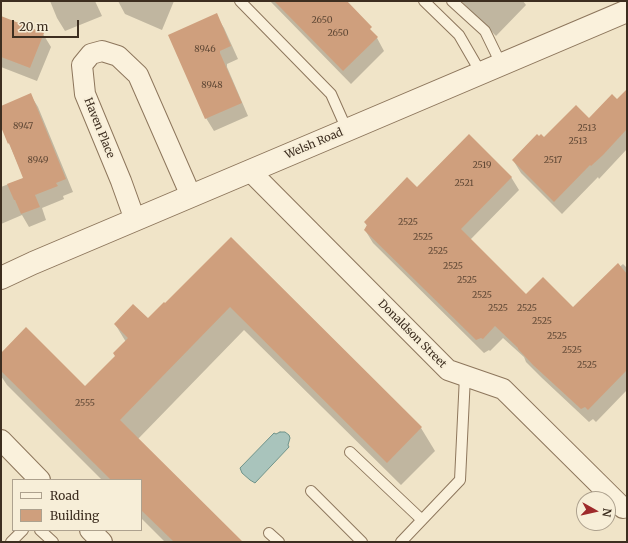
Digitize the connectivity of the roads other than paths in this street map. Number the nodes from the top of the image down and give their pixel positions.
1 (240, 1) edge
2 (424, 1) edge
3 (452, 1) edge
4 (627, 11) edge
5 (501, 64) junction
6 (481, 73) junction
7 (347, 130) junction
8 (250, 171) junction
9 (191, 196) junction
10 (135, 220) junction
11 (1, 278) edge
12 (465, 376) junction
13 (1, 440) edge
14 (350, 452) dead end
15 (39, 479) edge
16 (311, 491) dead end
17 (625, 506) edge
18 (422, 520) junction
19 (22, 531) edge
20 (41, 531) edge
21 (91, 531) edge
22 (269, 533) dead end
23 (11, 542) edge
24 (53, 542) edge
25 (102, 542) edge
26 (279, 542) edge
27 (362, 542) edge
28 (401, 542) edge

1 - 7 lane
2 - 6 lane
3 - 5 lane
4 - 5 street, Welsh Road
5 - 6 street, Welsh Road
6 - 7 street, Welsh Road
7 - 8 street, Welsh Road
8 - 9 street, Welsh Road
8 - 12 street, Donaldson Street
9 - 10 street, Welsh Road
9 - 10 street, Haven Place
10 - 11 street, Welsh Road
12 - 17 street, Donaldson Street
12 - 18 lane
13 - 15 street
14 - 18 lane
16 - 27 lane
18 - 28 lane
19 - 23 lane
20 - 24 lane
21 - 25 street
22 - 26 lane

